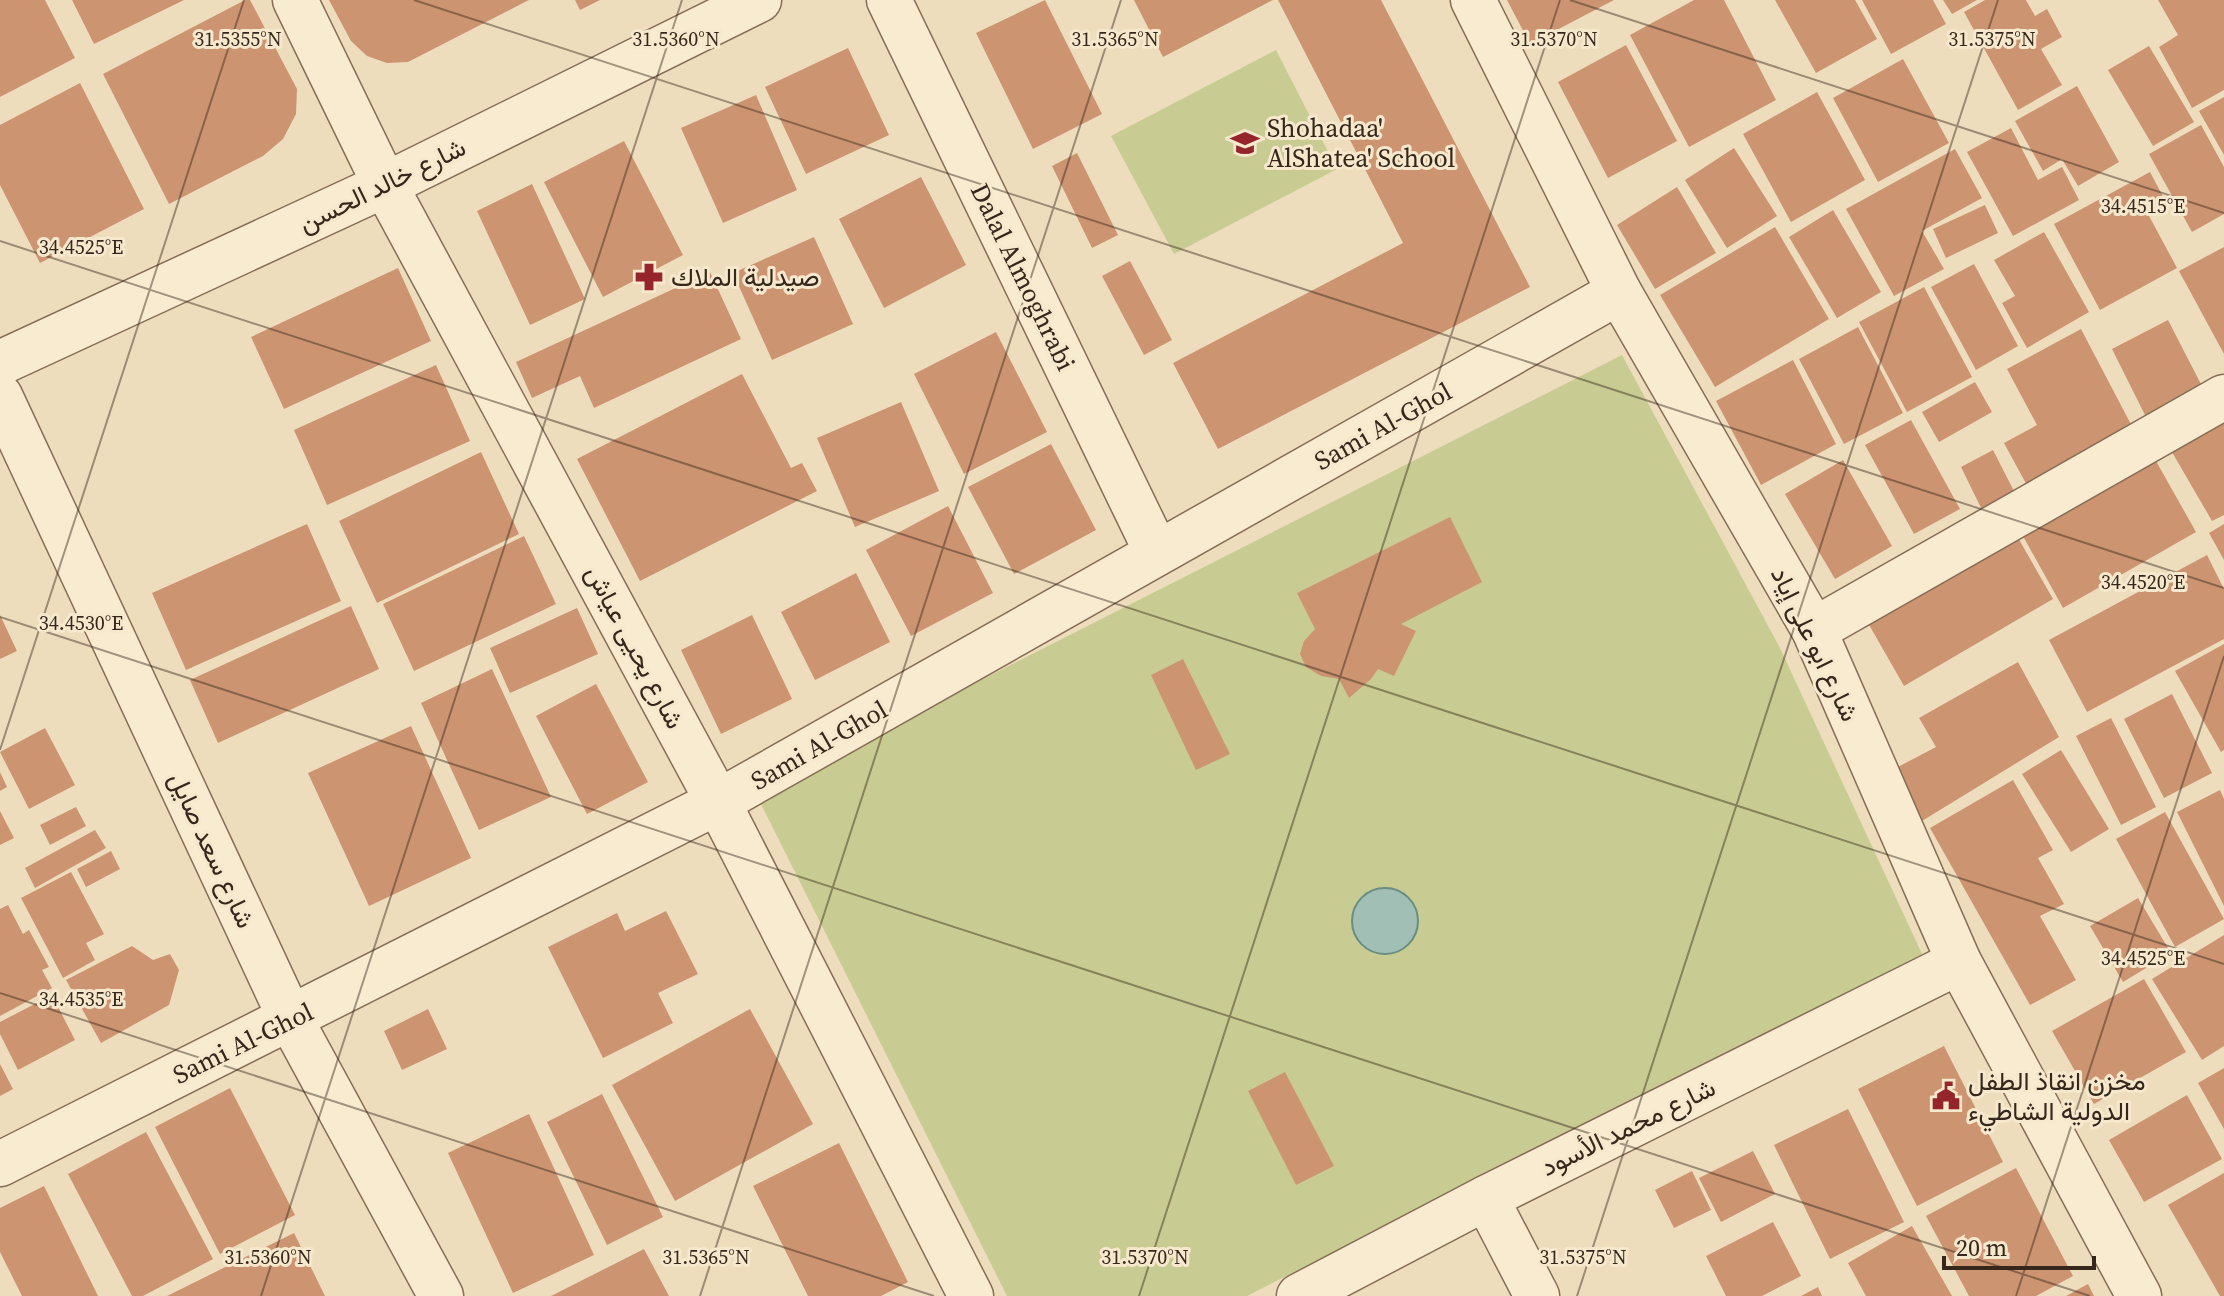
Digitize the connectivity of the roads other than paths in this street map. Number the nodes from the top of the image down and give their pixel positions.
1 (295, 0) edge
2 (759, 0) edge
3 (889, 0) edge
4 (1473, 0) edge
5 (385, 185) junction
6 (1619, 292) junction
7 (0, 363) edge
8 (0, 396) edge
9 (2224, 397) edge
10 (1157, 553) junction
11 (1814, 630) junction
12 (718, 802) junction
13 (1959, 962) junction
14 (291, 1020) junction
15 (0, 1164) edge
16 (1486, 1198) junction
17 (441, 1296) edge
18 (971, 1296) edge
19 (1299, 1296) edge
20 (1537, 1296) edge
21 (2139, 1296) edge

1 - 5 street, شارع يحيى عياش
2 - 5 street, شارع خالد الحسن
3 - 10 street, Dalal Almoghrabi
4 - 6 street, شارع ابو على إياد
5 - 7 street, شارع خالد الحسن
5 - 12 street, شارع يحيى عياش
6 - 10 street, Sami Al-Ghol
6 - 11 street, شارع ابو على إياد
8 - 14 street, شارع سعد صايل
9 - 11 street
10 - 12 street, Sami Al-Ghol
11 - 13 street, شارع ابو على إياد
12 - 14 street, Sami Al-Ghol
12 - 18 street, شارع يحيى عياش
13 - 16 street, شارع محمد الأسود
13 - 21 street, شارع ابو على إياد
14 - 15 street, Sami Al-Ghol
14 - 17 street, شارع سعد صايل
16 - 19 street, شارع محمد الأسود
16 - 20 street

